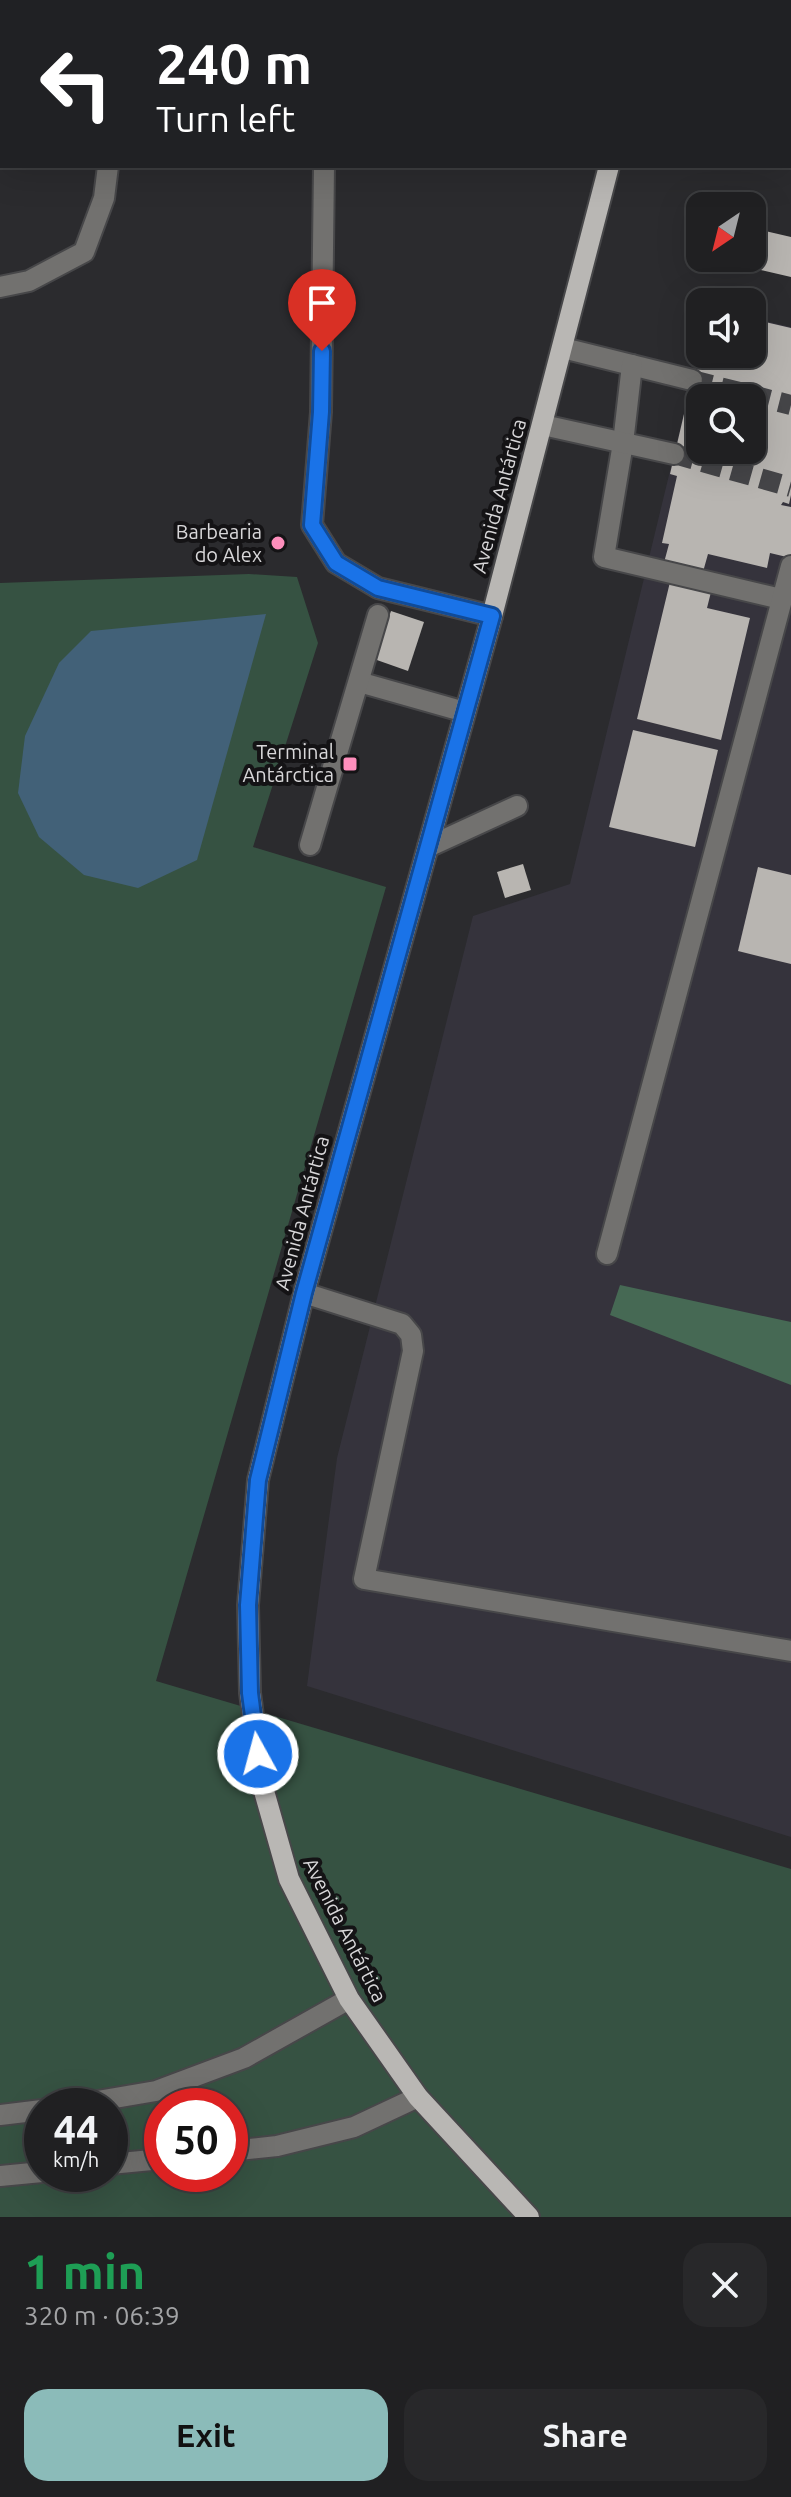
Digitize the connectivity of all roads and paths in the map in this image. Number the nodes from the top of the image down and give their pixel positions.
1 (108, 168) edge
2 (324, 168) edge
3 (608, 168) edge
4 (0, 287) edge
5 (563, 348) junction
6 (632, 365) junction
7 (692, 380) tunnel mouth
8 (543, 425) junction
9 (623, 443) junction
10 (674, 454) tunnel mouth
11 (791, 566) edge
12 (781, 599) junction
13 (378, 615) dead end
14 (492, 616) junction
15 (359, 682) junction
16 (465, 712) junction
17 (517, 806) dead end
18 (310, 845) dead end
19 (428, 847) junction
20 (607, 1254) dead end
21 (304, 1293) junction
22 (791, 1651) edge
23 (349, 1999) junction
24 (128, 2096) edge
25 (418, 2097) junction
26 (24, 2112) edge
27 (0, 2115) edge
28 (248, 2149) edge
29 (24, 2174) edge
30 (0, 2176) edge
31 (529, 2217) edge

1 - 4 street
2 - 14 street
3 - 5 main road, Avenida Antártica
5 - 6 street
5 - 8 main road, Avenida Antártica
6 - 7 street
6 - 9 street
8 - 9 street
8 - 14 main road, Avenida Antártica
9 - 10 street
9 - 12 street
11 - 12 street
12 - 20 street
13 - 15 street
14 - 16 main road, Avenida Antártica
15 - 16 street
15 - 18 street
16 - 19 main road, Avenida Antártica
17 - 19 street
19 - 21 main road, Avenida Antártica
21 - 22 street
21 - 23 main road, Avenida Antártica
23 - 24 street
23 - 25 main road, Avenida Antártica
25 - 28 street
25 - 31 main road, Avenida Antártica
26 - 27 street
29 - 30 street

